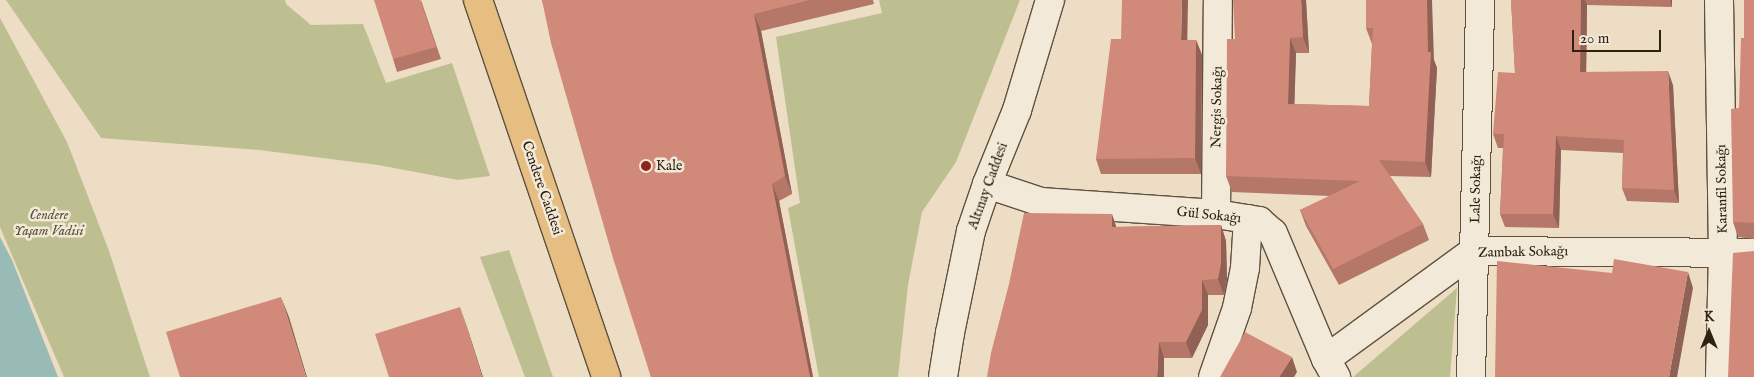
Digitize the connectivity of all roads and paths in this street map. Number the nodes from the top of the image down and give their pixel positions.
1 (478, 0) edge
2 (1050, 0) edge
3 (1218, 0) edge
4 (1480, 0) edge
5 (1719, 0) edge
6 (987, 184) junction
7 (1216, 214) junction
8 (1248, 219) junction
9 (1474, 251) junction
10 (1723, 253) junction
11 (1754, 253) edge
12 (1331, 368) edge
13 (606, 377) edge
14 (943, 377) edge
15 (1213, 377) edge
16 (1471, 377) edge
17 (1720, 377) edge

1 - 13 main road, Cendere Caddesi
2 - 6 street, Altınay Caddesi
3 - 7 street, Nergis Sokağı
4 - 9 street, Lale Sokağı
5 - 10 street, Karanfil Sokağı
6 - 7 street, Gül Sokağı
6 - 14 street, Altınay Caddesi
7 - 8 street, Gül Sokağı
8 - 12 street, Gül Sokağı
8 - 15 street
9 - 10 street, Zambak Sokağı
9 - 12 street, Zambak Sokağı
9 - 16 street, Lale Sokağı
10 - 11 street, Zambak Sokağı
10 - 17 street, Karanfil Sokağı

